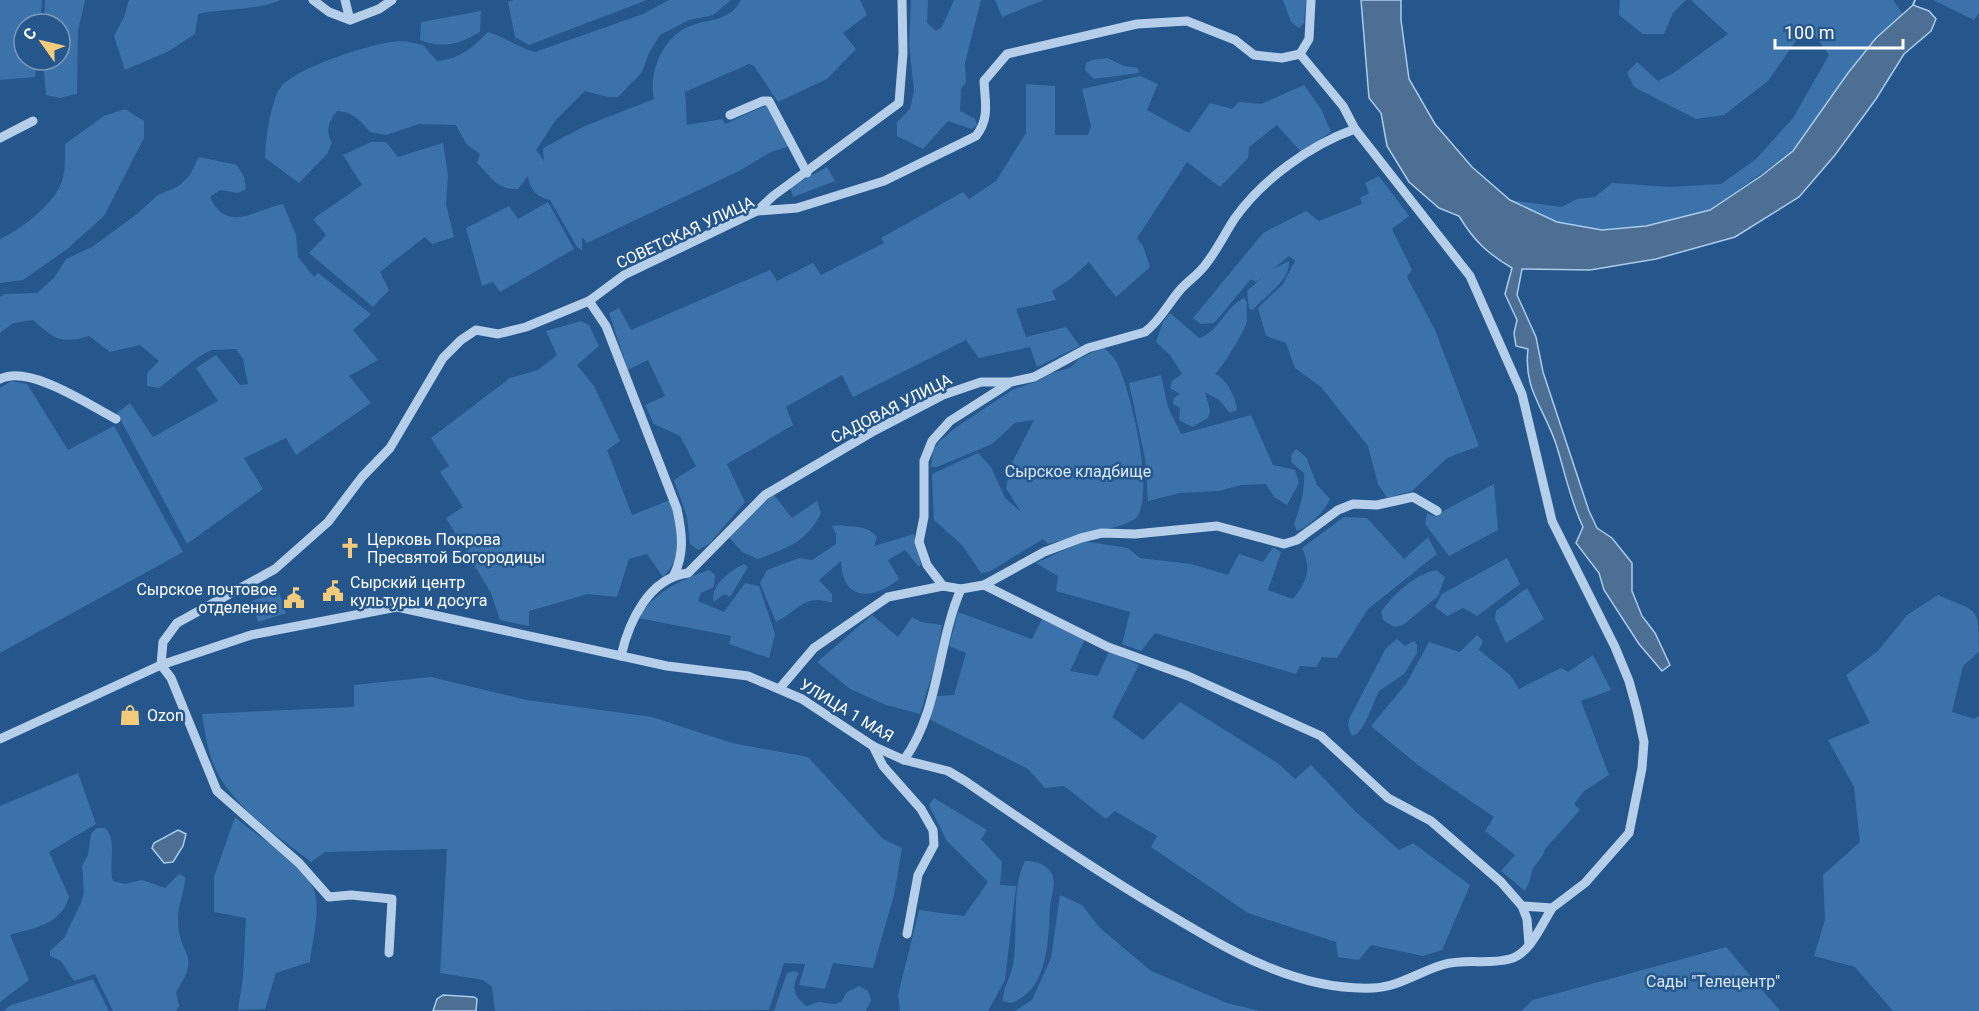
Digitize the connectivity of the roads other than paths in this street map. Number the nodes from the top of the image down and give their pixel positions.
1 (313, 0) edge
2 (345, 0) edge
3 (392, 0) edge
4 (902, 0) edge
5 (1311, 0) edge
6 (350, 20) junction
7 (1300, 54) junction
8 (729, 116) dead end
9 (33, 121) dead end
10 (1355, 129) junction
11 (0, 138) edge
12 (807, 173) junction
13 (757, 211) junction
14 (589, 301) junction
15 (0, 379) edge
16 (1011, 382) junction
17 (116, 419) dead end
18 (1437, 512) dead end
19 (674, 575) junction
20 (984, 585) junction
21 (943, 586) junction
22 (961, 589) junction
23 (621, 656) junction
24 (161, 665) junction
25 (780, 688) junction
26 (0, 739) edge
27 (873, 746) junction
28 (904, 760) junction
29 (1522, 906) junction
30 (1552, 908) junction
31 (908, 934) dead end
32 (1529, 945) junction
33 (389, 953) dead end

1 - 6 street
2 - 6 street
3 - 6 street
4 - 12 street
5 - 7 street
7 - 10 street
7 - 13 street, СОВЕТСКАЯ УЛИЦА
8 - 12 street
9 - 11 street
10 - 16 street, САДОВАЯ УЛИЦА
10 - 30 street
12 - 13 street
13 - 14 street, СОВЕТСКАЯ УЛИЦА
14 - 19 street
14 - 24 street, СОВЕТСКАЯ УЛИЦА
15 - 17 street
16 - 19 street, САДОВАЯ УЛИЦА
16 - 21 street
18 - 20 street
19 - 23 street, САДОВАЯ УЛИЦА
20 - 22 street
20 - 29 street
21 - 22 street
21 - 25 street
22 - 28 street
23 - 24 street, УЛИЦА 1 МАЯ
23 - 25 street, УЛИЦА 1 МАЯ
24 - 26 street
24 - 33 street
25 - 27 street, УЛИЦА 1 МАЯ
27 - 28 street, УЛИЦА 1 МАЯ
27 - 31 street
28 - 32 street, УЛИЦА 1 МАЯ
29 - 30 street
29 - 32 street
30 - 32 street, УЛИЦА 1 МАЯ

